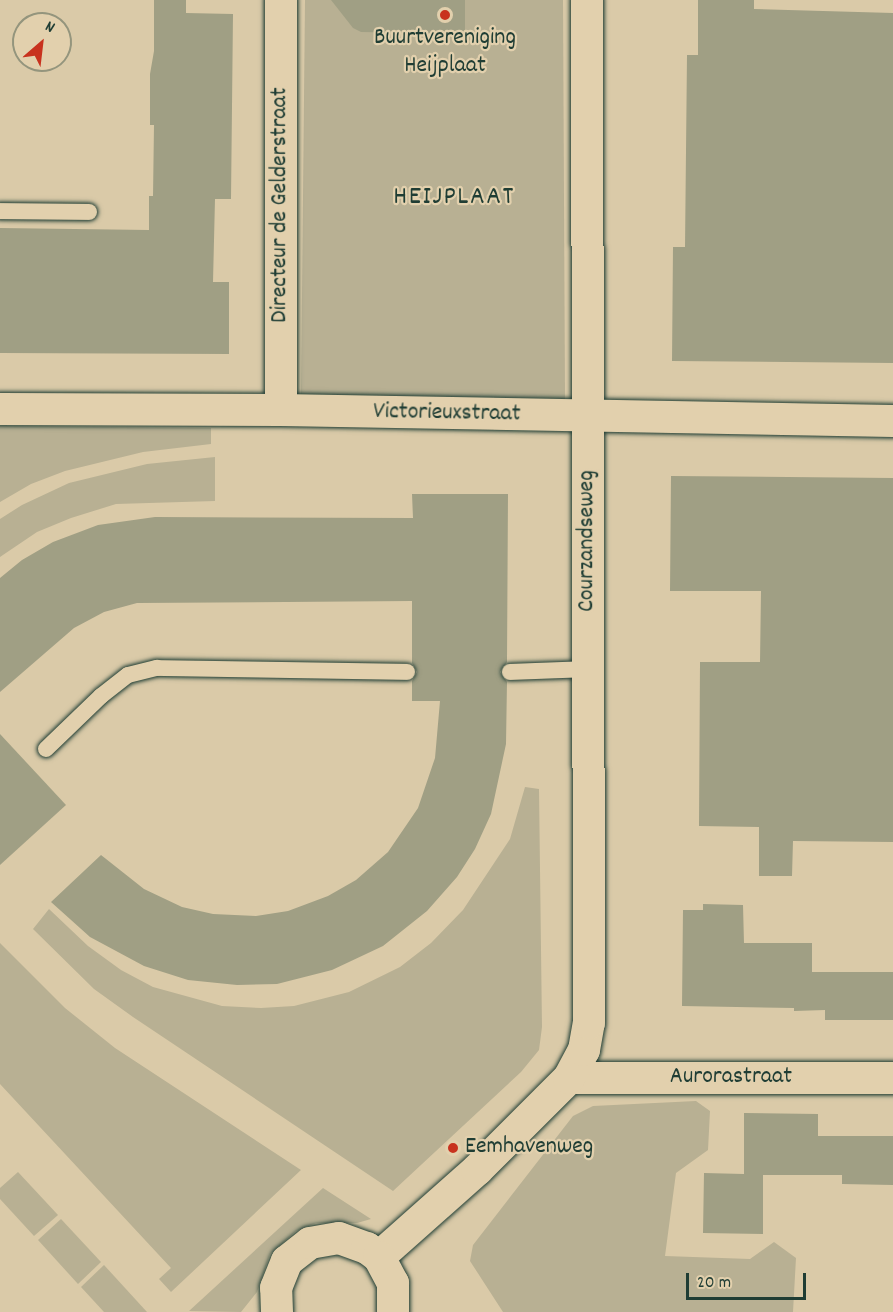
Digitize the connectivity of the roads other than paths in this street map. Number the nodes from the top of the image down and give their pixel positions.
1 (281, 0) edge
2 (587, 0) edge
3 (0, 211) edge
4 (89, 212) dead end
5 (0, 409) edge
6 (281, 410) junction
7 (588, 417) junction
8 (893, 421) edge
9 (588, 669) junction
10 (408, 672) dead end
11 (510, 672) dead end
12 (46, 749) dead end
13 (569, 1078) junction
14 (893, 1078) edge
15 (379, 1257) junction
16 (277, 1312) edge
17 (393, 1312) edge

1 - 6 street, Directeur de Gelderstraat
2 - 7 street, Courzandseweg
3 - 4 lane
5 - 6 street, Victorieuxstraat
6 - 7 street, Victorieuxstraat
7 - 8 street, Victorieuxstraat
7 - 9 street, Courzandseweg
9 - 11 lane
9 - 13 street, Courzandseweg
10 - 12 lane
13 - 14 street, Aurorastraat
13 - 15 street
15 - 16 street
15 - 17 street

